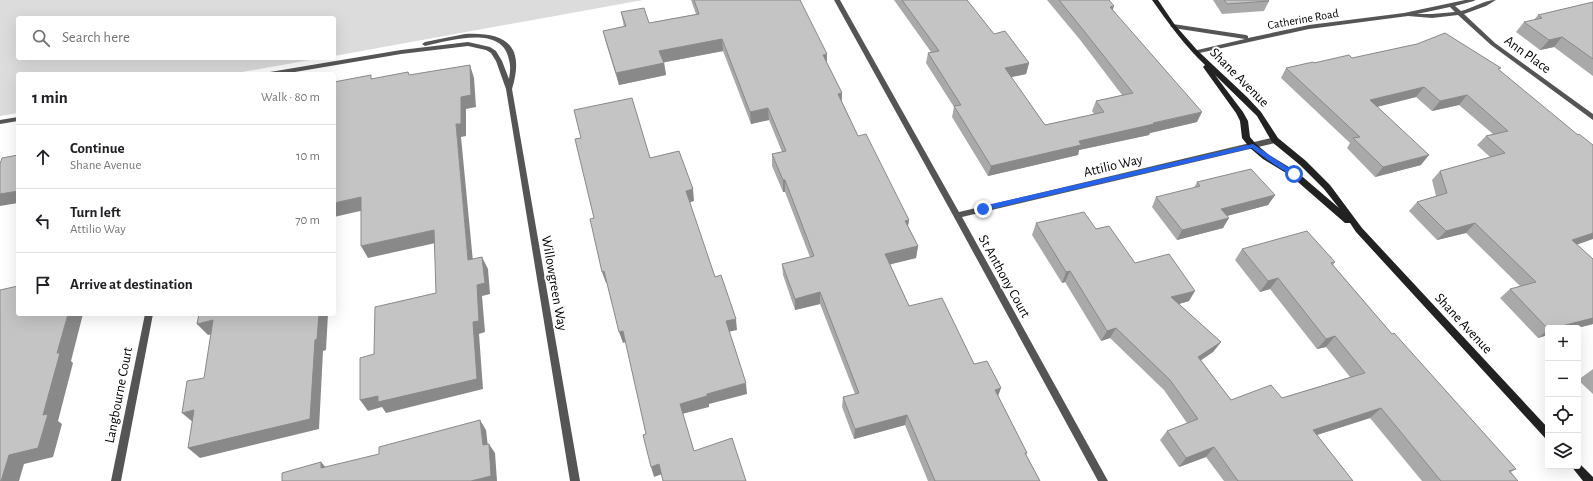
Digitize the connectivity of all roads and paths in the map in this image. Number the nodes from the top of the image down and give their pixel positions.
1 (837, 0) edge
2 (1155, 0) edge
3 (1472, 0) edge
4 (1493, 0) edge
5 (1452, 6) junction
6 (1460, 12) junction
7 (1404, 15) junction
8 (1173, 26) junction
9 (1253, 38) junction
10 (499, 39) junction
11 (488, 48) junction
12 (401, 52) junction
13 (1194, 52) junction
14 (282, 72) edge
15 (509, 88) junction
16 (1593, 118) edge
17 (16, 119) edge
18 (0, 122) edge
19 (1275, 140) junction
20 (1253, 146) junction
21 (957, 215) junction
22 (1359, 230) junction
23 (149, 316) edge
24 (1546, 433) edge
25 (1579, 469) edge
26 (116, 481) edge
27 (575, 481) edge
28 (1103, 481) edge
29 (1590, 481) edge

1 - 21 street, St Anthony Court
2 - 8 street, Shane Avenue
3 - 5 street, Catherine Road
4 - 6 street, Catherine Road
5 - 6 street, Ann Place
5 - 7 street, Catherine Road
6 - 7 street, Catherine Road
6 - 16 street, Ann Place
7 - 9 street, Catherine Road
8 - 9 street, Catherine Road
8 - 13 street, Shane Avenue
9 - 13 street, Catherine Road
10 - 11 street
10 - 12 street
10 - 15 street, Willowgreen Way
11 - 12 street
11 - 15 street, Willowgreen Way
12 - 14 street
13 - 19 street, Shane Avenue
13 - 20 street, Shane Avenue
15 - 27 street, Willowgreen Way
17 - 18 street
19 - 20 street, Attilio Way
19 - 22 street, Shane Avenue
20 - 21 street, Attilio Way
20 - 22 street, Shane Avenue
21 - 28 street, St Anthony Court
22 - 24 street, Shane Avenue
23 - 26 street, Langbourne Court
25 - 29 street

